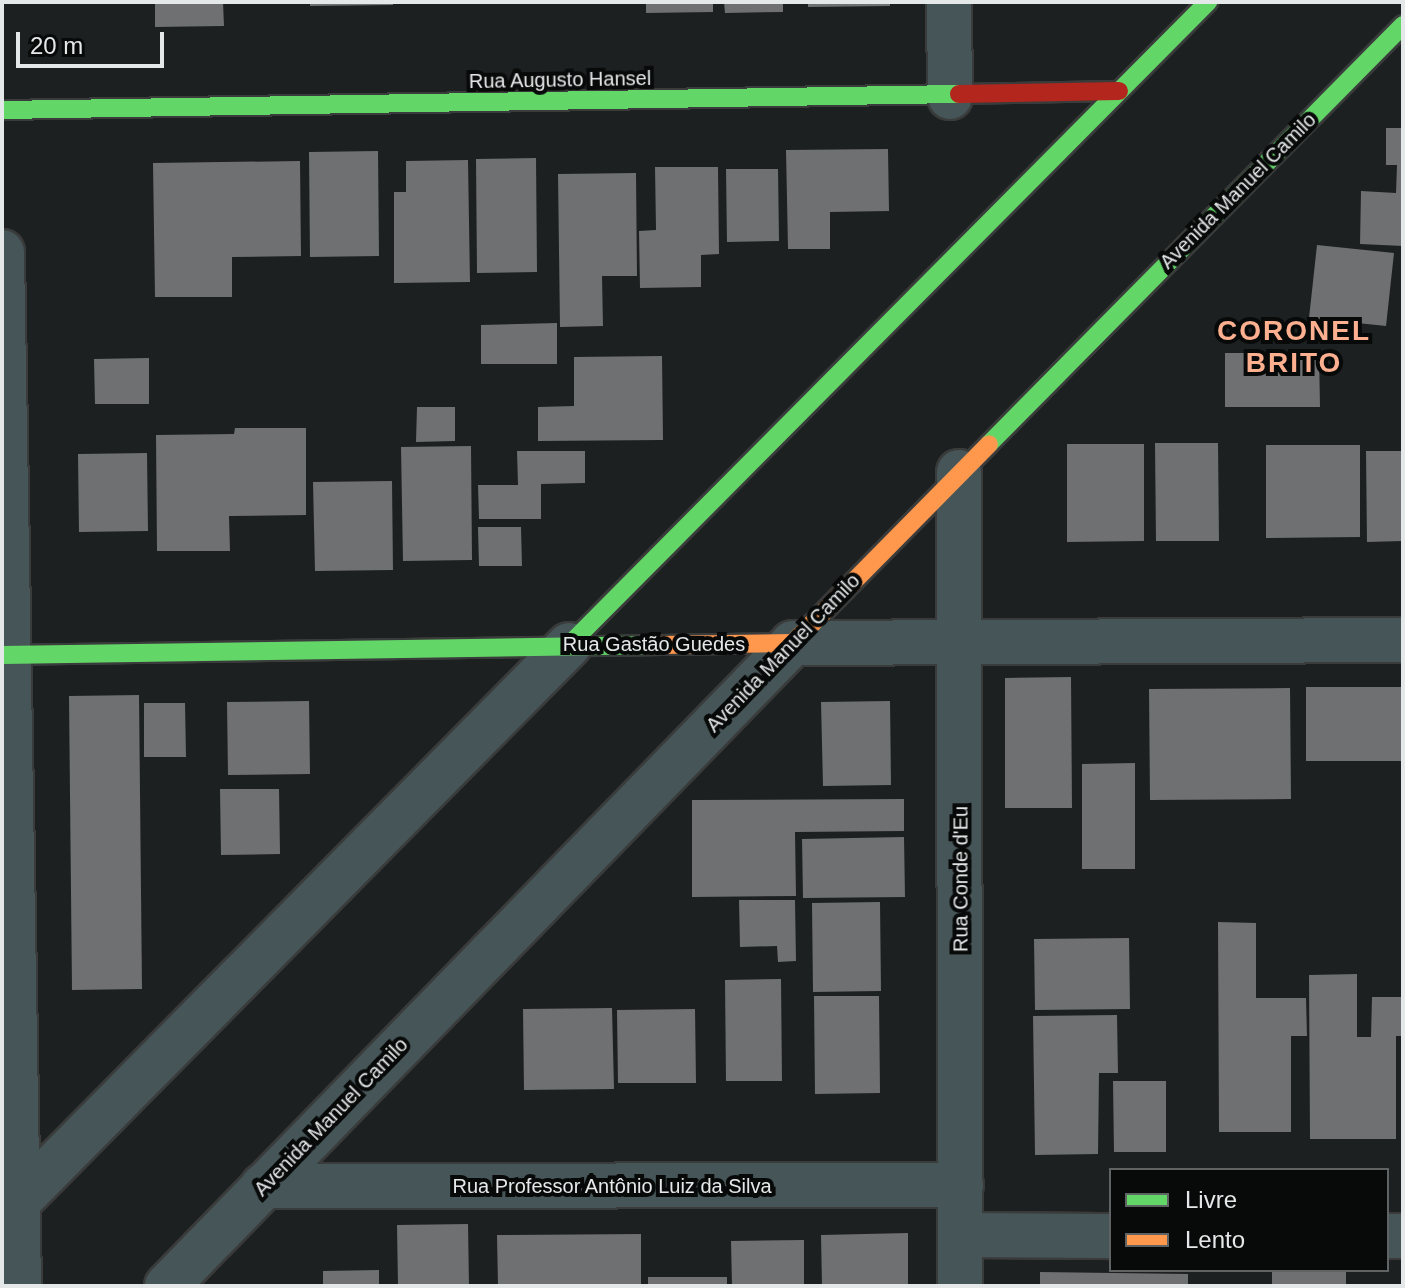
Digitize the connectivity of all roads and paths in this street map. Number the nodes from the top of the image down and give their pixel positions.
1 (949, 2) edge
2 (1208, 2) edge
3 (1403, 25) edge
4 (1119, 91) junction
5 (950, 97) junction
6 (2, 110) edge
7 (2, 252) edge
8 (959, 472) junction
9 (1403, 640) edge
10 (961, 642) junction
11 (793, 643) junction
12 (569, 645) junction
13 (6, 655) edge
14 (961, 1185) junction
15 (263, 1186) junction
16 (7, 1208) edge
17 (960, 1235) junction
18 (1109, 1236) edge
19 (19, 1286) edge
20 (167, 1286) edge
21 (960, 1286) edge

1 - 5 street
2 - 4 street
3 - 8 street, Avenida Manuel Camilo
4 - 5 street, Rua Augusto Hansel
4 - 12 street
5 - 6 street, Rua Augusto Hansel
7 - 13 street
8 - 10 street, Rua Conde d'Eu
8 - 11 street, Avenida Manuel Camilo
9 - 10 street, Rua Gastão Guedes
10 - 11 street, Rua Gastão Guedes
10 - 14 street, Rua Conde d'Eu
11 - 12 street, Rua Gastão Guedes
11 - 15 street, Avenida Manuel Camilo
12 - 13 street, Rua Gastão Guedes
12 - 16 street
13 - 16 street
14 - 15 street, Rua Professor Antônio Luiz da Silva
14 - 17 street, Rua Conde d'Eu
15 - 20 street, Avenida Manuel Camilo
16 - 19 street
17 - 18 street
17 - 21 street, Rua Conde d'Eu

